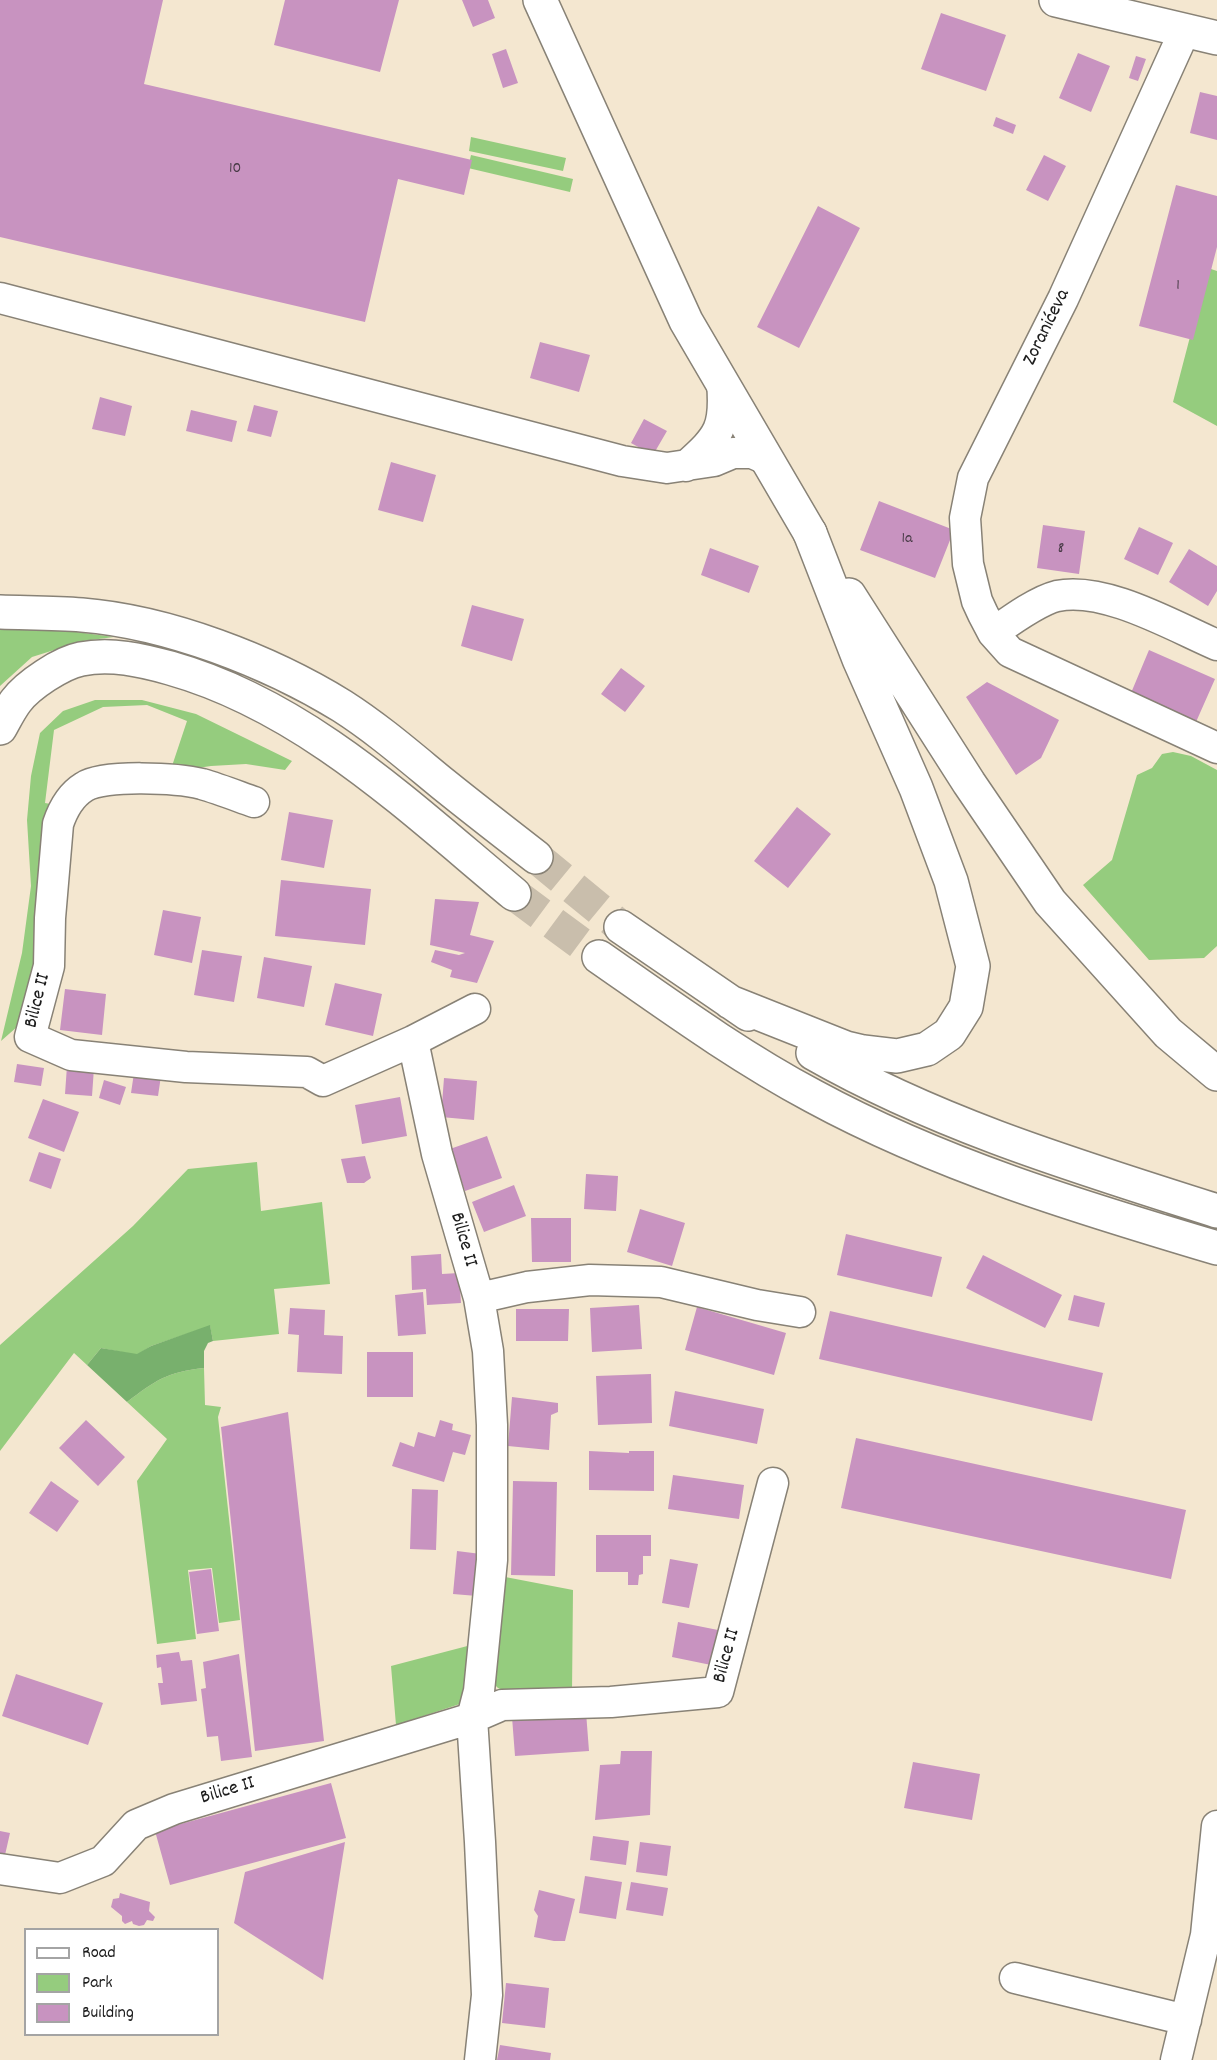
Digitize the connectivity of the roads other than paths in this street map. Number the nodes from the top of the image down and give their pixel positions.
1 (1056, 0) edge
2 (547, 7) edge
3 (1185, 30) junction
4 (1217, 38) edge
5 (0, 297) edge
6 (722, 382) junction
7 (768, 460) junction
8 (686, 466) junction
9 (810, 533) junction
10 (0, 612) edge
11 (1002, 642) junction
12 (1217, 645) edge
13 (0, 728) edge
14 (1217, 748) edge
15 (254, 802) dead end
16 (536, 857) tunnel mouth
17 (514, 894) tunnel mouth
18 (621, 927) tunnel mouth
19 (598, 957) tunnel mouth
20 (730, 1002) junction
21 (475, 1009) dead end
22 (413, 1041) junction
23 (1217, 1074) edge
24 (1217, 1212) edge
25 (1217, 1248) edge
26 (479, 1298) junction
27 (800, 1312) dead end
28 (773, 1483) dead end
29 (472, 1718) junction
30 (1217, 1826) edge
31 (0, 1869) edge
32 (1212, 1936) edge
33 (1015, 1978) dead end
34 (1186, 2020) junction
35 (480, 2060) edge
36 (1176, 2060) edge

1 - 3 main road
2 - 6 main road
3 - 4 main road
3 - 11 street, Zoranićeva
5 - 8 street
6 - 7 main road
6 - 8 street
7 - 8 street
7 - 9 main road
9 - 20 main road
9 - 23 main road
10 - 16 main road
11 - 12 street
11 - 14 street
13 - 17 main road
15 - 22 street, Bilice II
18 - 20 main road
19 - 25 main road
20 - 24 main road
21 - 22 street, Bilice II
22 - 26 street, Bilice II
26 - 27 street
26 - 29 street, Bilice II
28 - 29 street, Bilice II
29 - 31 street, Bilice II
29 - 35 street, Bilice II
30 - 32 street
32 - 34 street
33 - 34 street
34 - 36 street

